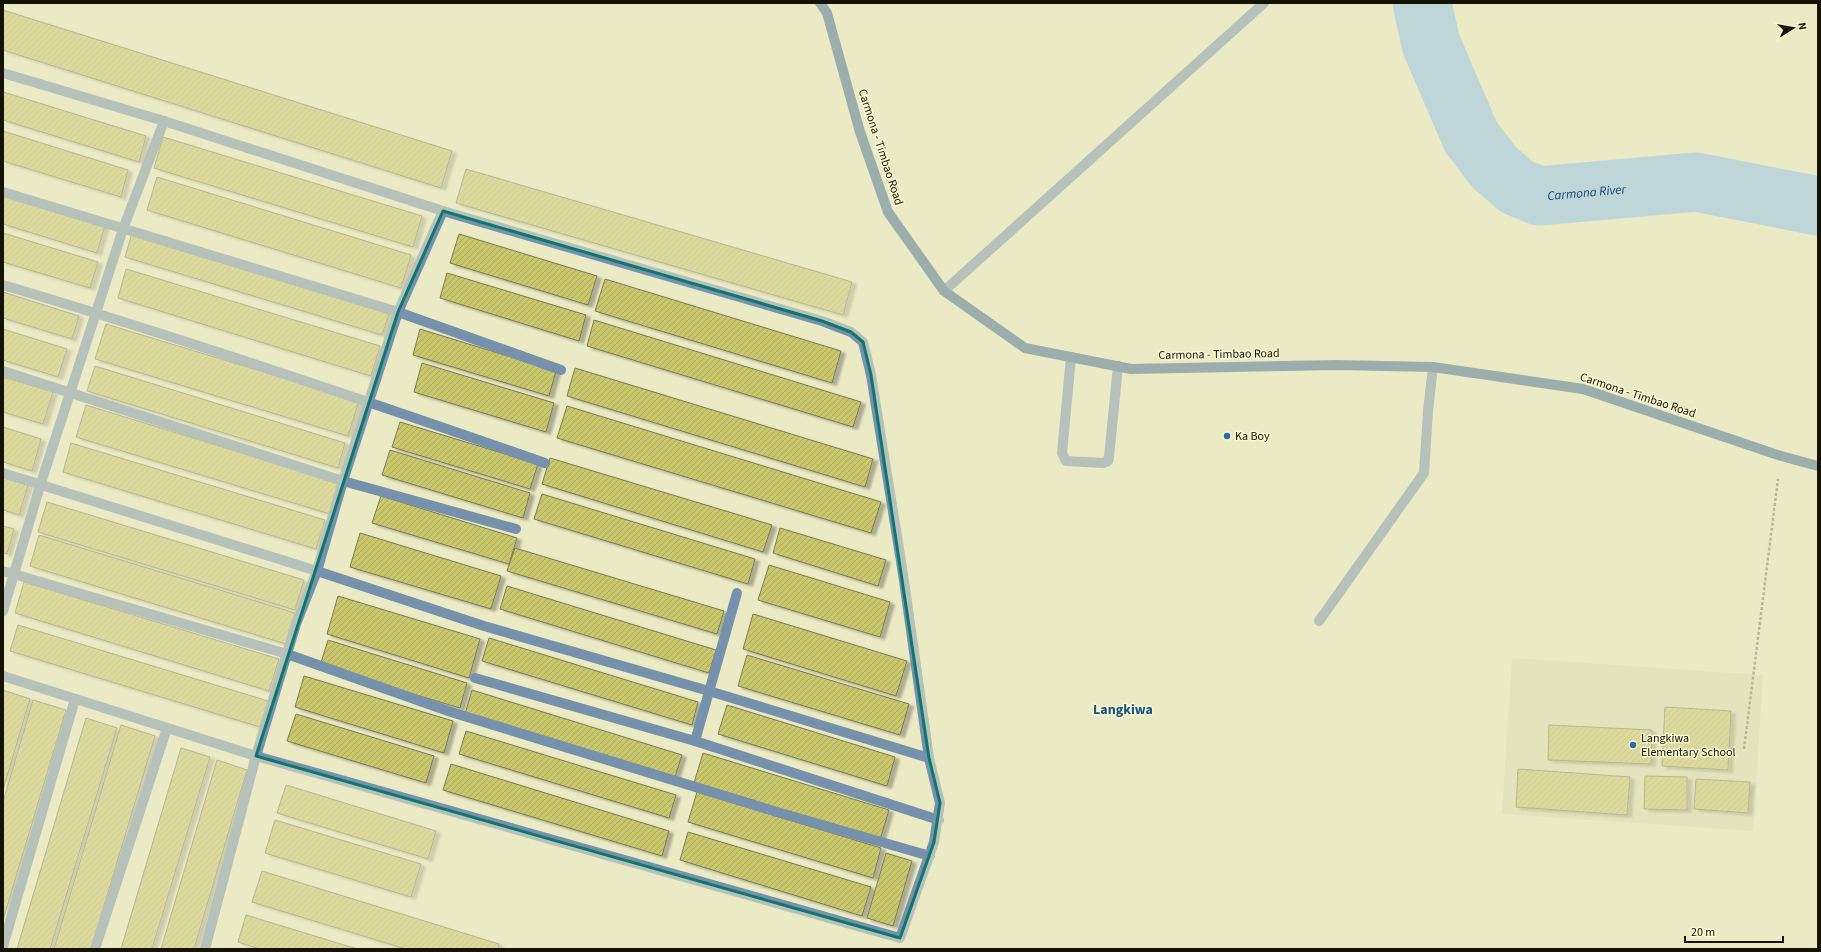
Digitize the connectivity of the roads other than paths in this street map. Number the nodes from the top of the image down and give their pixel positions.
1 (820, 3) edge
2 (1264, 3) edge
3 (3, 73) edge
4 (164, 121) junction
5 (3, 192) edge
6 (443, 211) junction
7 (123, 229) junction
8 (3, 285) edge
9 (944, 291) junction
10 (398, 312) junction
11 (96, 313) junction
12 (1071, 357) junction
13 (1118, 366) junction
14 (1433, 367) junction
15 (561, 370) dead end
16 (3, 371) edge
17 (71, 392) junction
18 (369, 401) junction
19 (544, 463) dead end
20 (1818, 466) edge
21 (3, 473) edge
22 (343, 481) junction
23 (40, 486) junction
24 (516, 529) dead end
25 (3, 571) edge
26 (317, 571) junction
27 (15, 574) junction
28 (737, 593) dead end
29 (3, 611) edge
30 (1319, 622) dead end
31 (287, 654) junction
32 (3, 676) edge
33 (476, 678) dead end
34 (709, 690) junction
35 (75, 699) junction
36 (167, 728) junction
37 (695, 740) junction
38 (256, 756) junction
39 (929, 758) junction
40 (938, 820) junction
41 (930, 856) junction
42 (3, 946) edge
43 (96, 949) edge
44 (205, 949) edge

1 - 9 main road, Carmona - Timbao Road
2 - 9 street
3 - 4 street
4 - 6 street
4 - 7 street
5 - 7 street
6 - 10 street
6 - 39 street
7 - 10 street
7 - 11 street
8 - 11 street
9 - 12 main road, Carmona - Timbao Road
10 - 15 street
10 - 18 street
11 - 17 street
11 - 18 street
12 - 13 main road, Carmona - Timbao Road
12 - 13 street
13 - 14 main road, Carmona - Timbao Road
14 - 20 main road, Carmona - Timbao Road
14 - 30 street
16 - 17 street
17 - 22 street
17 - 23 street
18 - 19 street
18 - 22 street
21 - 23 street
22 - 24 street
22 - 26 street
23 - 26 street
23 - 27 street
25 - 27 street
26 - 31 street
26 - 34 street
27 - 29 street
27 - 31 street
28 - 34 street
31 - 38 street
31 - 41 street
32 - 35 street
33 - 37 street
34 - 37 street
34 - 39 street
35 - 36 street
35 - 42 street
36 - 38 street
36 - 43 street
37 - 40 street
38 - 41 street
38 - 44 street
39 - 40 street
40 - 41 street

